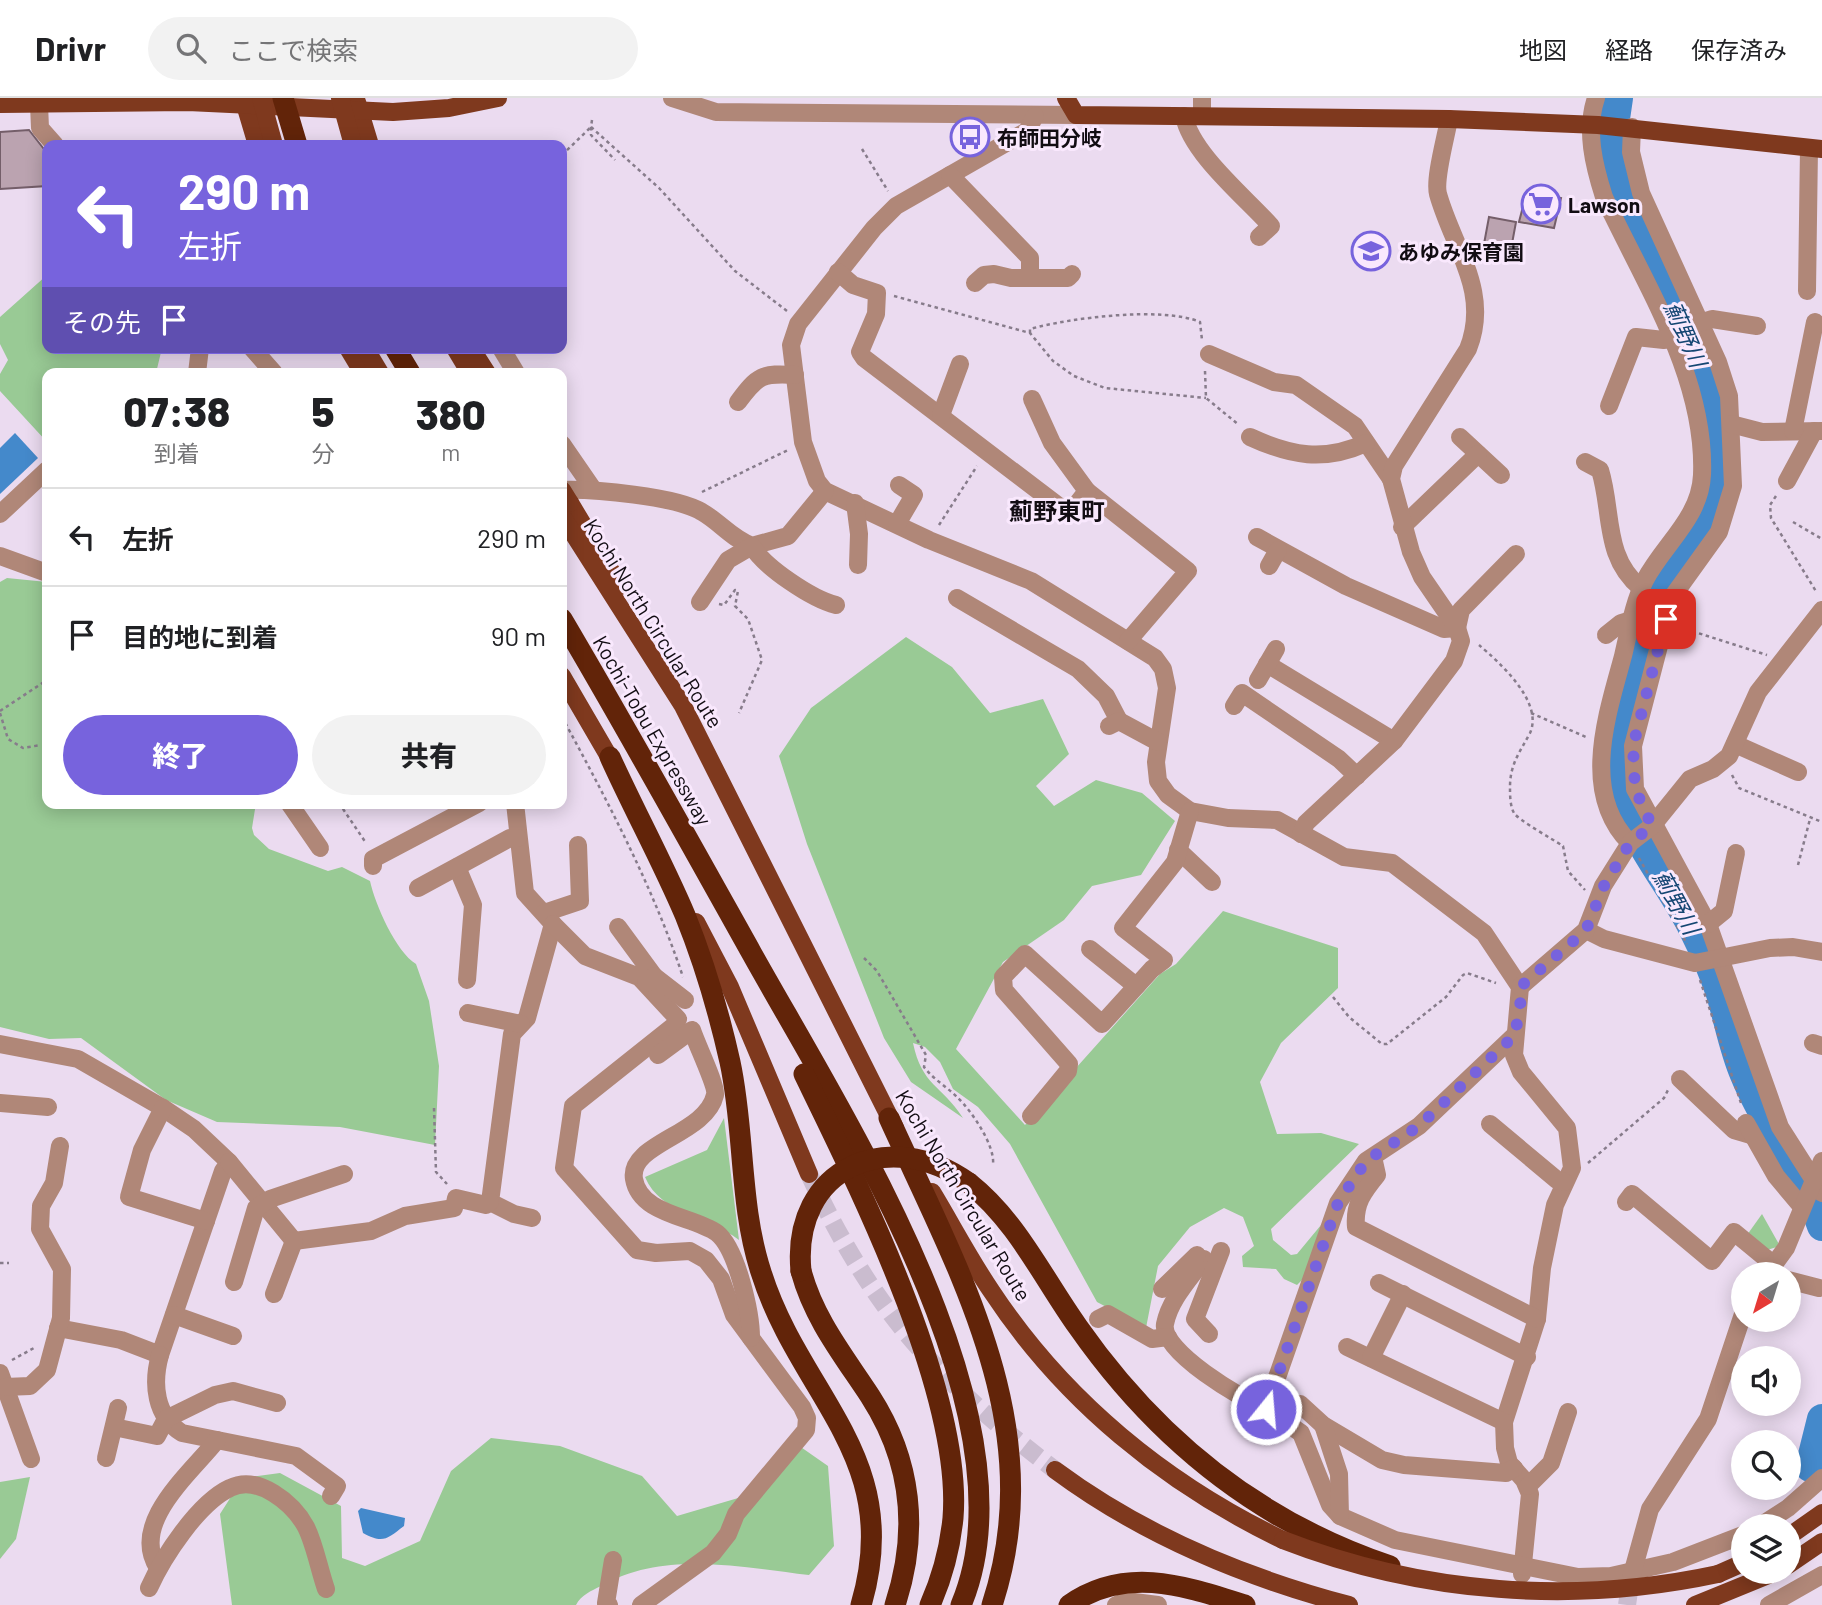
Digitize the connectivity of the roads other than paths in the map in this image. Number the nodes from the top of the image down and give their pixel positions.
1 (261, 98) edge
2 (283, 98) edge
3 (340, 98) edge
4 (498, 98) edge
5 (672, 98) edge
6 (1066, 98) edge
7 (1596, 98) edge
8 (31, 102) edge
9 (244, 102) edge
10 (0, 104) edge
11 (358, 104) edge
12 (1202, 107) edge
13 (1076, 115) junction
14 (1035, 116) junction
15 (1184, 116) junction
16 (1449, 119) junction
17 (1595, 125) junction
18 (1629, 127) junction
19 (51, 140) edge
20 (255, 140) edge
21 (273, 140) edge
22 (296, 140) edge
23 (352, 140) edge
24 (369, 140) edge
25 (1815, 148) edge
26 (950, 175) junction
27 (1259, 237) dead end
28 (838, 272) junction
29 (1072, 274) dead end
30 (1030, 278) junction
31 (975, 284) dead end
32 (1807, 290) dead end
33 (1815, 322) dead end
34 (1699, 323) junction
35 (1757, 326) dead end
36 (1670, 336) junction
37 (257, 354) edge
38 (1206, 357) road end
39 (960, 364) dead end
40 (270, 368) edge
41 (795, 375) junction
42 (1032, 399) dead end
43 (738, 402) dead end
44 (1609, 406) dead end
45 (941, 415) junction
46 (1731, 424) junction
47 (1793, 431) junction
48 (1818, 431) edge
49 (1460, 437) dead end
50 (1366, 443) junction
51 (1259, 446) road end
52 (567, 451) edge
53 (1478, 454) junction
54 (1585, 462) dead end
55 (42, 475) edge
56 (1501, 475) dead end
57 (1391, 479) junction
58 (1787, 481) road end
59 (899, 485) dead end
60 (593, 489) junction
61 (825, 491) junction
62 (1087, 491) junction
63 (567, 499) edge
64 (855, 503) junction
65 (567, 505) edge
66 (0, 514) edge
67 (897, 524) junction
68 (1402, 527) junction
69 (1256, 537) dead end
70 (752, 545) junction
71 (1278, 550) junction
72 (1516, 554) dead end
73 (0, 556) edge
74 (858, 565) dead end
75 (1269, 566) dead end
76 (42, 571) edge
77 (1641, 587) junction
78 (957, 598) dead end
79 (701, 601) road end
80 (836, 605) dead end
81 (1822, 610) edge
82 (1631, 620) junction
83 (567, 628) edge
84 (1459, 632) junction
85 (1815, 633) edge
86 (1606, 635) dead end
87 (1128, 641) junction
88 (1258, 680) dead end
89 (567, 684) edge
90 (1234, 706) dead end
91 (1394, 741) junction
92 (1158, 742) junction
93 (1735, 744) junction
94 (610, 757) junction
95 (1798, 772) dead end
96 (1357, 776) junction
97 (293, 809) edge
98 (468, 809) edge
99 (516, 809) edge
100 (1190, 811) junction
101 (1652, 826) junction
102 (1301, 834) junction
103 (519, 838) junction
104 (1630, 843) junction
105 (578, 845) dead end
106 (320, 848) dead end
107 (1178, 850) junction
108 (1737, 853) dead end
109 (373, 863) road end
110 (702, 865) junction
111 (457, 867) junction
112 (1212, 882) dead end
113 (418, 888) dead end
114 (548, 919) junction
115 (1708, 924) junction
116 (618, 927) dead end
117 (1586, 930) junction
118 (1090, 949) dead end
119 (1822, 952) edge
120 (1722, 958) junction
121 (650, 979) junction
122 (467, 980) dead end
123 (1136, 986) junction
124 (1520, 987) junction
125 (685, 993) road end
126 (468, 1013) dead end
127 (521, 1024) junction
128 (1515, 1035) junction
129 (0, 1044) edge
130 (659, 1055) dead end
131 (1674, 1083) road end
132 (0, 1102) edge
133 (48, 1107) dead end
134 (163, 1108) junction
135 (1031, 1116) dead end
136 (889, 1118) junction
137 (1490, 1124) dead end
138 (1787, 1141) junction
139 (60, 1146) dead end
140 (1763, 1155) junction
141 (1373, 1157) junction
142 (1822, 1161) edge
143 (229, 1162) junction
144 (344, 1174) dead end
145 (809, 1174) tunnel mouth
146 (1568, 1175) junction
147 (1818, 1186) edge
148 (490, 1202) junction
149 (1626, 1202) dead end
150 (261, 1203) junction
151 (1802, 1207) junction
152 (532, 1218) dead end
153 (206, 1221) junction
154 (294, 1241) junction
155 (1214, 1257) junction
156 (1768, 1262) edge
157 (1777, 1262) edge
158 (234, 1282) dead end
159 (1379, 1283) dead end
160 (1801, 1283) edge
161 (1819, 1288) dead end
162 (1162, 1289) dead end
163 (274, 1294) dead end
164 (1403, 1294) junction
165 (174, 1315) junction
166 (1098, 1319) dead end
167 (1537, 1319) junction
168 (58, 1332) junction
169 (1737, 1332) edge
170 (1209, 1334) dead end
171 (233, 1336) dead end
172 (1168, 1337) junction
173 (751, 1338) junction
174 (1347, 1347) dead end
175 (160, 1355) junction
176 (1527, 1357) junction
177 (1371, 1358) junction
178 (6, 1374) edge
179 (277, 1403) dead end
180 (1300, 1404) dead end
181 (118, 1408) dead end
182 (1266, 1409) junction
183 (1568, 1412) dead end
184 (166, 1419) junction
185 (1504, 1422) junction
186 (1323, 1424) junction
187 (114, 1427) junction
188 (217, 1440) junction
189 (106, 1458) dead end
190 (31, 1459) dead end
191 (1514, 1468) junction
192 (1055, 1470) tunnel mouth
193 (1822, 1478) edge
194 (1528, 1486) junction
195 (331, 1496) dead end
196 (1822, 1513) edge
197 (1779, 1514) edge
198 (1340, 1516) junction
199 (1801, 1528) edge
200 (1287, 1532) junction
201 (1731, 1540) edge
202 (1822, 1542) edge
203 (1801, 1556) edge
204 (612, 1560) dead end
205 (158, 1568) junction
206 (1731, 1568) edge
207 (1523, 1570) junction
208 (1632, 1573) junction
209 (1822, 1575) edge
210 (1749, 1584) edge
211 (149, 1588) dead end
212 (326, 1589) dead end
213 (1507, 1597) joint
214 (609, 1605) edge
215 (641, 1605) edge
216 (861, 1605) edge
217 (895, 1605) edge
218 (930, 1605) edge
219 (961, 1605) edge
220 (992, 1605) edge
221 (1069, 1605) edge
222 (1116, 1605) edge
223 (1158, 1605) edge
224 (1245, 1605) edge
225 (1349, 1605) edge
226 (1695, 1605) edge
227 (1769, 1605) edge

1 - 21 main road, bridge
2 - 22 highway, bridge
3 - 23 main road, bridge
4 - 11 main road
5 - 14 street
6 - 13 main road
7 - 17 street
8 - 9 main road
8 - 10 main road
8 - 19 street
9 - 11 main road
9 - 20 main road
11 - 24 main road
12 - 15 main road
12 - 16 main road
13 - 14 street
13 - 15 main road
14 - 26 street
15 - 27 street
16 - 17 main road
16 - 57 street
17 - 18 main road
17 - 36 street
18 - 25 main road
18 - 34 street
25 - 32 street
26 - 28 street
26 - 30 street
28 - 41 street
28 - 45 street
29 - 30 street
30 - 31 street
33 - 47 street
34 - 35 street
34 - 46 street
36 - 44 street
36 - 77 street
37 - 40 street
38 - 50 street
39 - 45 street
41 - 43 street
41 - 61 street
42 - 62 street
45 - 62 street
46 - 47 street
46 - 101 street
47 - 48 street
48 - 58 street
49 - 53 street
50 - 51 street
50 - 57 street
52 - 60 street
53 - 56 street
53 - 68 street
54 - 77 street
55 - 66 street
57 - 68 street
59 - 67 street
60 - 63 street
60 - 70 street
61 - 64 street
61 - 70 street
62 - 87 street
64 - 67 street
64 - 74 street
65 - 136 main road, Kochi North Circular Route
67 - 87 street
68 - 84 street
69 - 71 street
70 - 79 street
70 - 80 street
71 - 75 street
71 - 84 street
72 - 84 street
73 - 76 street
77 - 82 street
78 - 92 street
81 - 85 street
82 - 86 street
82 - 104 street
83 - 110 highway, Kochi-Tobu Expressway
84 - 91 street
85 - 93 street
87 - 92 street
88 - 91 street
89 - 94 main road
90 - 96 street
91 - 96 street
92 - 100 street
93 - 95 street
93 - 101 street
94 - 145 main road
94 - 216 highway
96 - 102 street
97 - 106 street
98 - 109 street
99 - 103 street
100 - 102 street
100 - 107 street
101 - 104 street
101 - 115 street
102 - 124 street
103 - 111 street
103 - 114 street
104 - 117 street
105 - 114 street
107 - 112 street
107 - 123 street
108 - 115 street
110 - 218 highway
110 - 219 highway
111 - 113 street
111 - 122 street
114 - 121 street
114 - 127 street
115 - 120 street
116 - 121 street
117 - 120 street
117 - 124 street
118 - 123 street
119 - 120 street
120 - 138 street
121 - 125 street
121 - 173 street
123 - 135 street
124 - 128 street
126 - 127 street
127 - 148 street
128 - 141 street
128 - 146 street
129 - 134 street
130 - 173 street
131 - 140 street
132 - 133 street
134 - 143 street
134 - 153 street
136 - 200 main road, Kochi North Circular Route
136 - 220 highway
137 - 146 street
138 - 140 street
138 - 147 street
139 - 168 street
140 - 151 street
141 - 167 street
141 - 182 street
142 - 147 street
143 - 150 street
143 - 153 street
144 - 150 street
146 - 167 street
147 - 151 street
148 - 152 street
148 - 154 street
149 - 156 street
150 - 154 street
150 - 158 street
151 - 157 street
153 - 165 street
154 - 163 street
155 - 162 street
155 - 170 street
155 - 172 street
159 - 164 street
160 - 161 street
164 - 176 street
164 - 177 street
165 - 171 street
165 - 175 street
166 - 172 street
167 - 176 street
168 - 175 street
168 - 178 street
169 - 208 street
172 - 182 street
173 - 215 street
174 - 177 street
175 - 184 street
176 - 185 street
177 - 185 street
178 - 190 street
179 - 184 street
180 - 186 street
181 - 187 street
182 - 198 street
183 - 194 street
184 - 187 street
184 - 188 street
185 - 191 street
186 - 191 street
186 - 198 street
187 - 189 street
188 - 195 street
188 - 205 street
191 - 194 street
192 - 225 main road
193 - 197 street
194 - 207 street
196 - 199 main road
198 - 207 street
200 - 213 highway, bridge
200 - 217 highway, bridge
201 - 208 street
202 - 203 main road
204 - 214 street
205 - 211 street
205 - 212 street
206 - 213 main road, bridge
207 - 208 street
209 - 227 street
210 - 226 main road
221 - 224 highway
222 - 223 street

